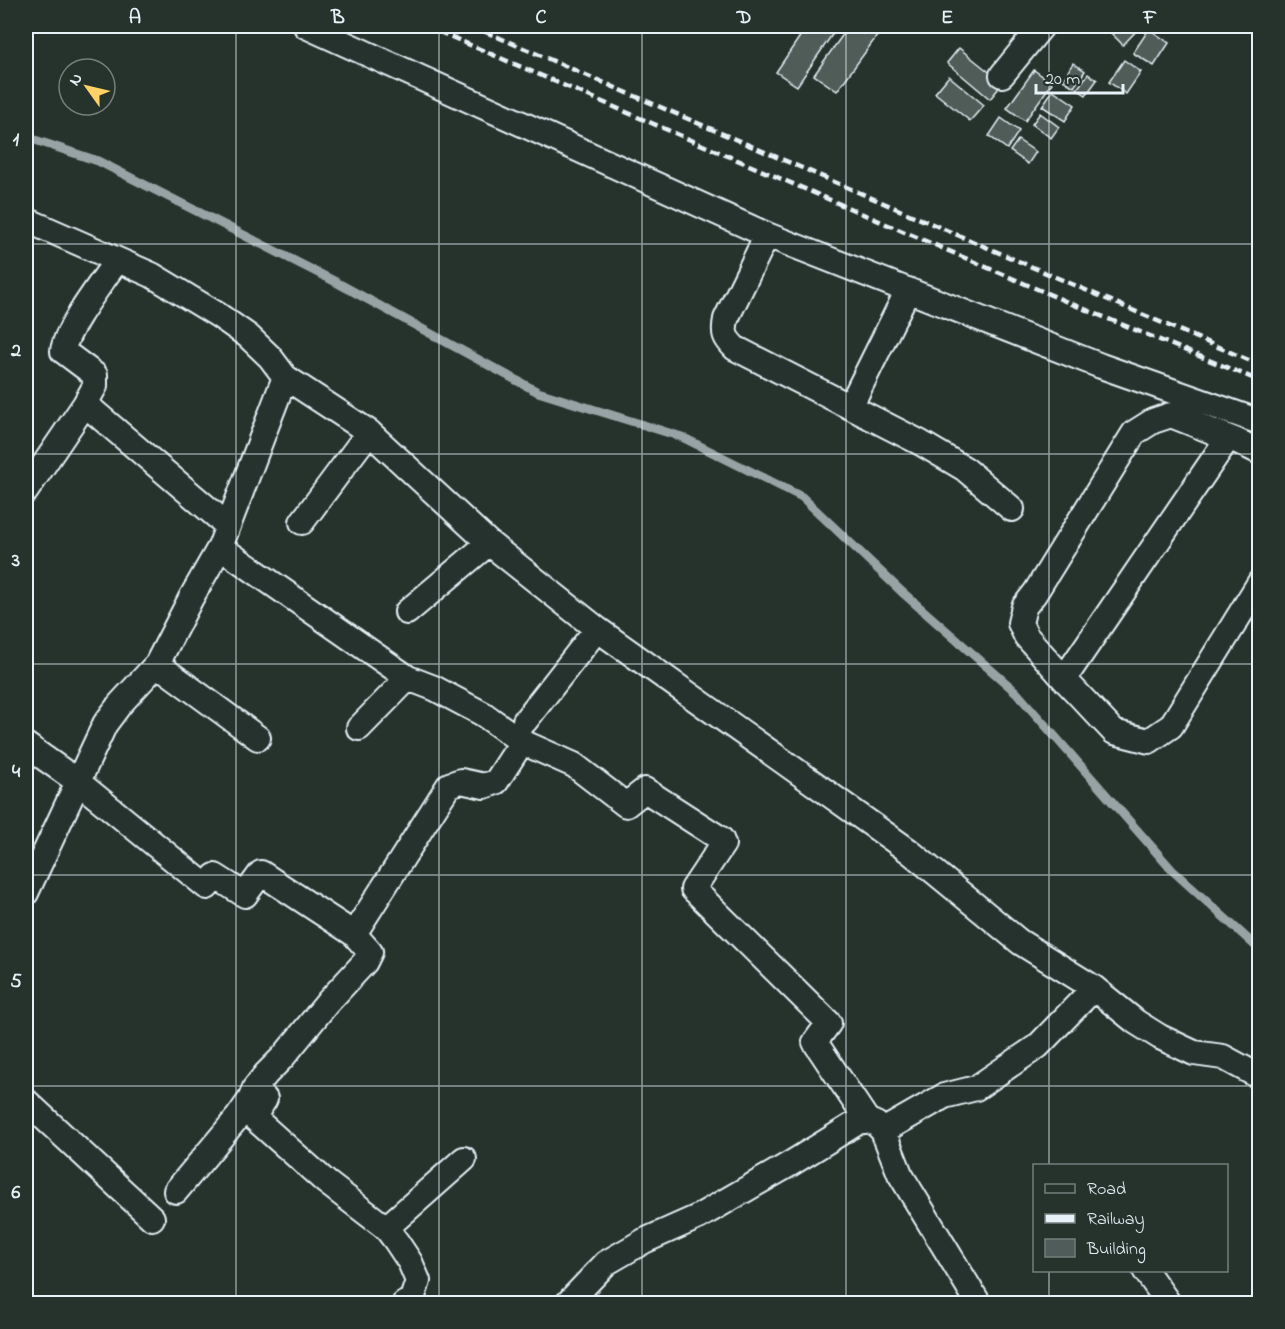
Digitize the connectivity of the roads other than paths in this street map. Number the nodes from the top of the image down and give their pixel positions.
1 (306, 26) edge
2 (1042, 26) edge
3 (1002, 75) dead end
4 (26, 221) edge
5 (767, 235) junction
6 (117, 260) junction
7 (908, 290) junction
8 (285, 377) junction
9 (85, 404) junction
10 (850, 407) junction
11 (1260, 422) edge
12 (369, 432) junction
13 (1228, 438) junction
14 (1260, 452) edge
15 (26, 491) edge
16 (1012, 509) dead end
17 (302, 522) dead end
18 (224, 536) junction
19 (489, 543) junction
20 (1260, 582) edge
21 (407, 612) dead end
22 (597, 629) junction
23 (157, 664) junction
24 (408, 678) junction
25 (1064, 679) junction
26 (359, 728) dead end
27 (524, 731) junction
28 (258, 738) dead end
29 (26, 745) edge
30 (77, 781) junction
31 (26, 893) edge
32 (354, 934) junction
33 (1094, 988) junction
34 (1260, 1077) edge
35 (255, 1088) junction
36 (26, 1101) edge
37 (875, 1125) junction
38 (464, 1159) dead end
39 (176, 1191) dead end
40 (152, 1218) dead end
41 (386, 1228) junction
42 (1146, 1272) edge
43 (404, 1304) edge
44 (567, 1304) edge
45 (979, 1304) edge
46 (1169, 1304) edge

1 - 5 street
2 - 3 street
4 - 6 street
5 - 7 street
5 - 10 street
6 - 8 street
6 - 9 street
7 - 10 street
7 - 11 street
8 - 12 street
8 - 18 street
9 - 15 street
9 - 18 street
10 - 16 street
12 - 17 street
12 - 19 street
13 - 14 street
13 - 25 street
13 - 25 street
18 - 23 street
18 - 24 street
19 - 21 street
19 - 22 street
20 - 25 street
22 - 27 street
22 - 33 street
23 - 28 street
23 - 30 street
24 - 26 street
24 - 27 street
27 - 32 street
27 - 37 street
29 - 30 street
30 - 31 street
30 - 32 street
32 - 35 street
33 - 34 street
33 - 37 street
35 - 39 street
35 - 41 street
36 - 40 street
37 - 44 street
37 - 45 street
38 - 41 street
41 - 43 street
42 - 46 street

